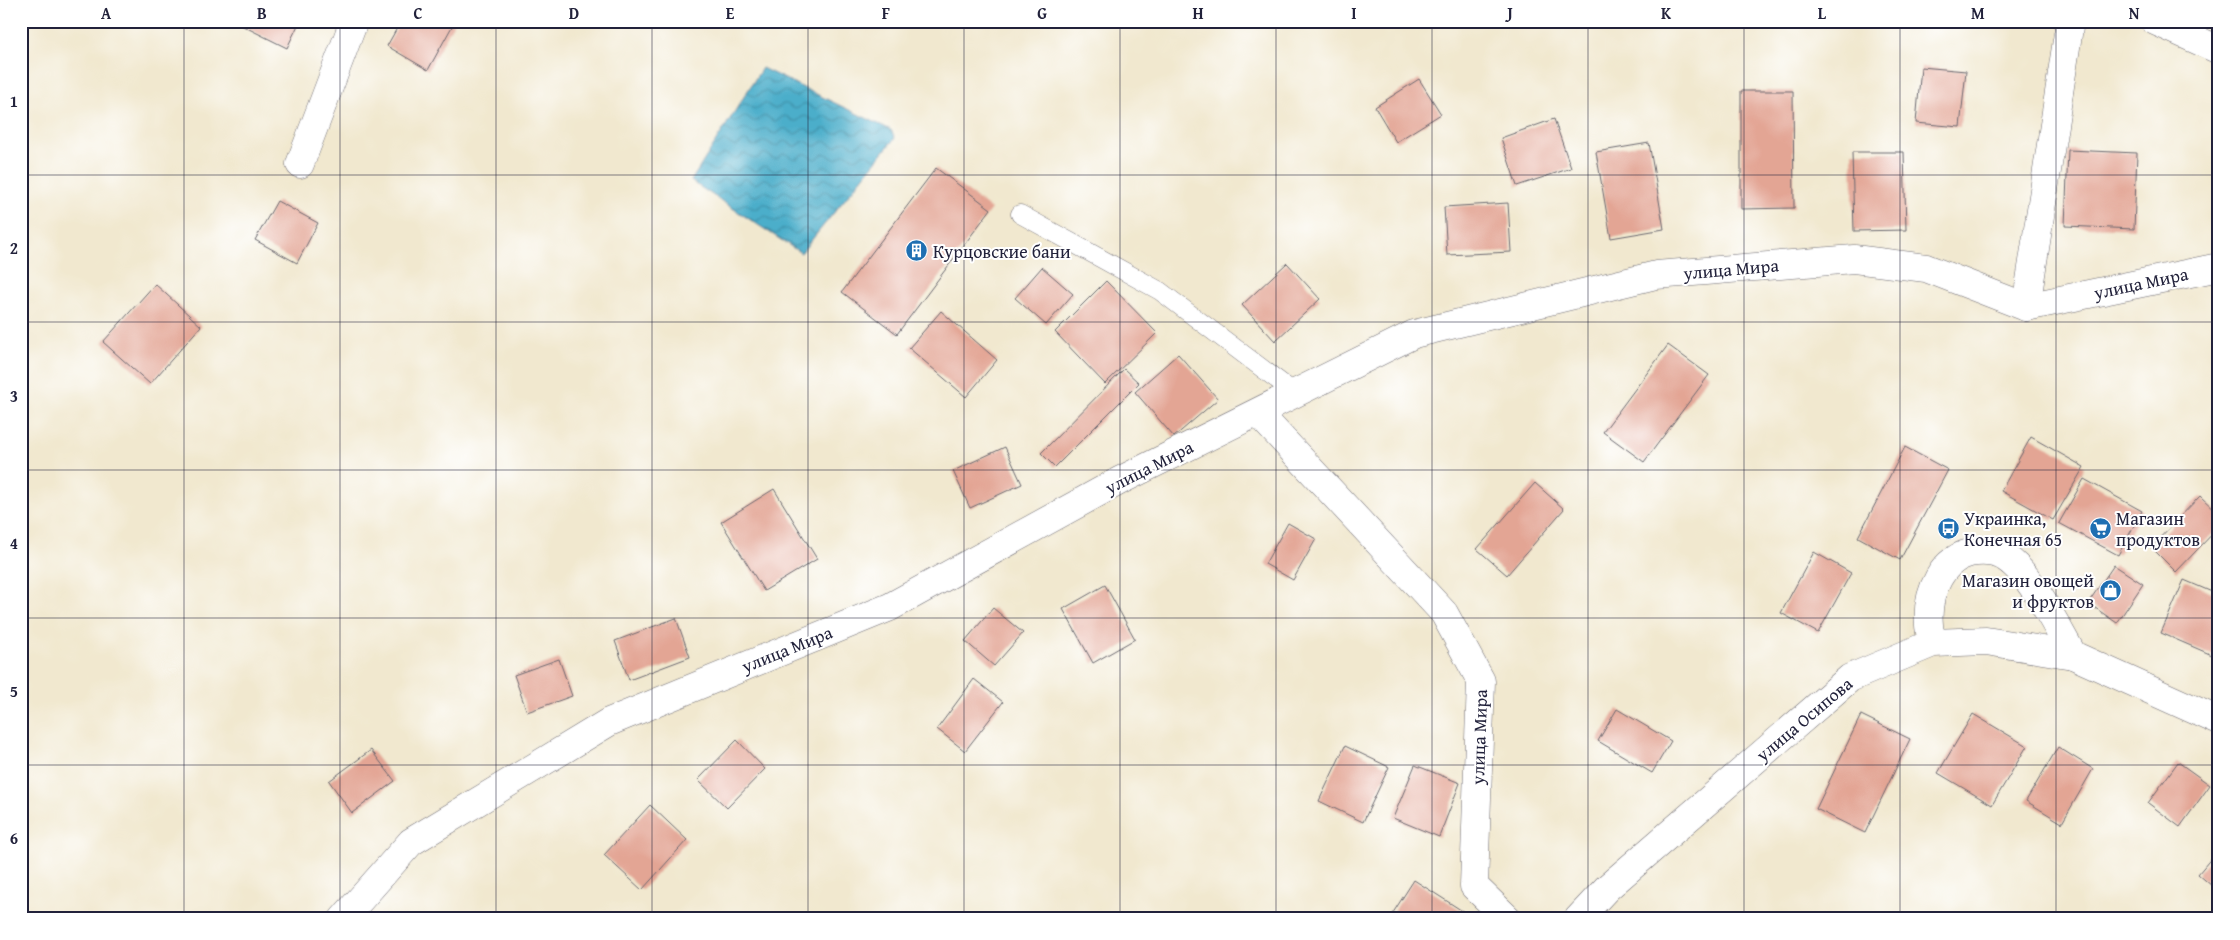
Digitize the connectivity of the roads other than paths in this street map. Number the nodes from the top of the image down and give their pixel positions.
1 (354, 21) edge
2 (2070, 21) edge
3 (2155, 21) edge
4 (2219, 50) edge
5 (300, 164) dead end
6 (1020, 214) dead end
7 (2219, 267) edge
8 (2026, 307) junction
9 (1296, 394) junction
10 (1258, 413) junction
11 (1933, 643) junction
12 (2073, 655) junction
13 (2219, 721) edge
14 (343, 919) edge
15 (1508, 919) edge
16 (1578, 919) edge

1 - 5 street
2 - 8 street
3 - 4 street
6 - 9 lane
7 - 8 street, улица Мира
8 - 9 street, улица Мира
9 - 10 street, улица Мира
10 - 14 street, улица Мира
10 - 15 street, улица Мира
11 - 12 street, улица Осипова
11 - 12 street
11 - 16 street, улица Осипова
12 - 13 street, улица Осипова

